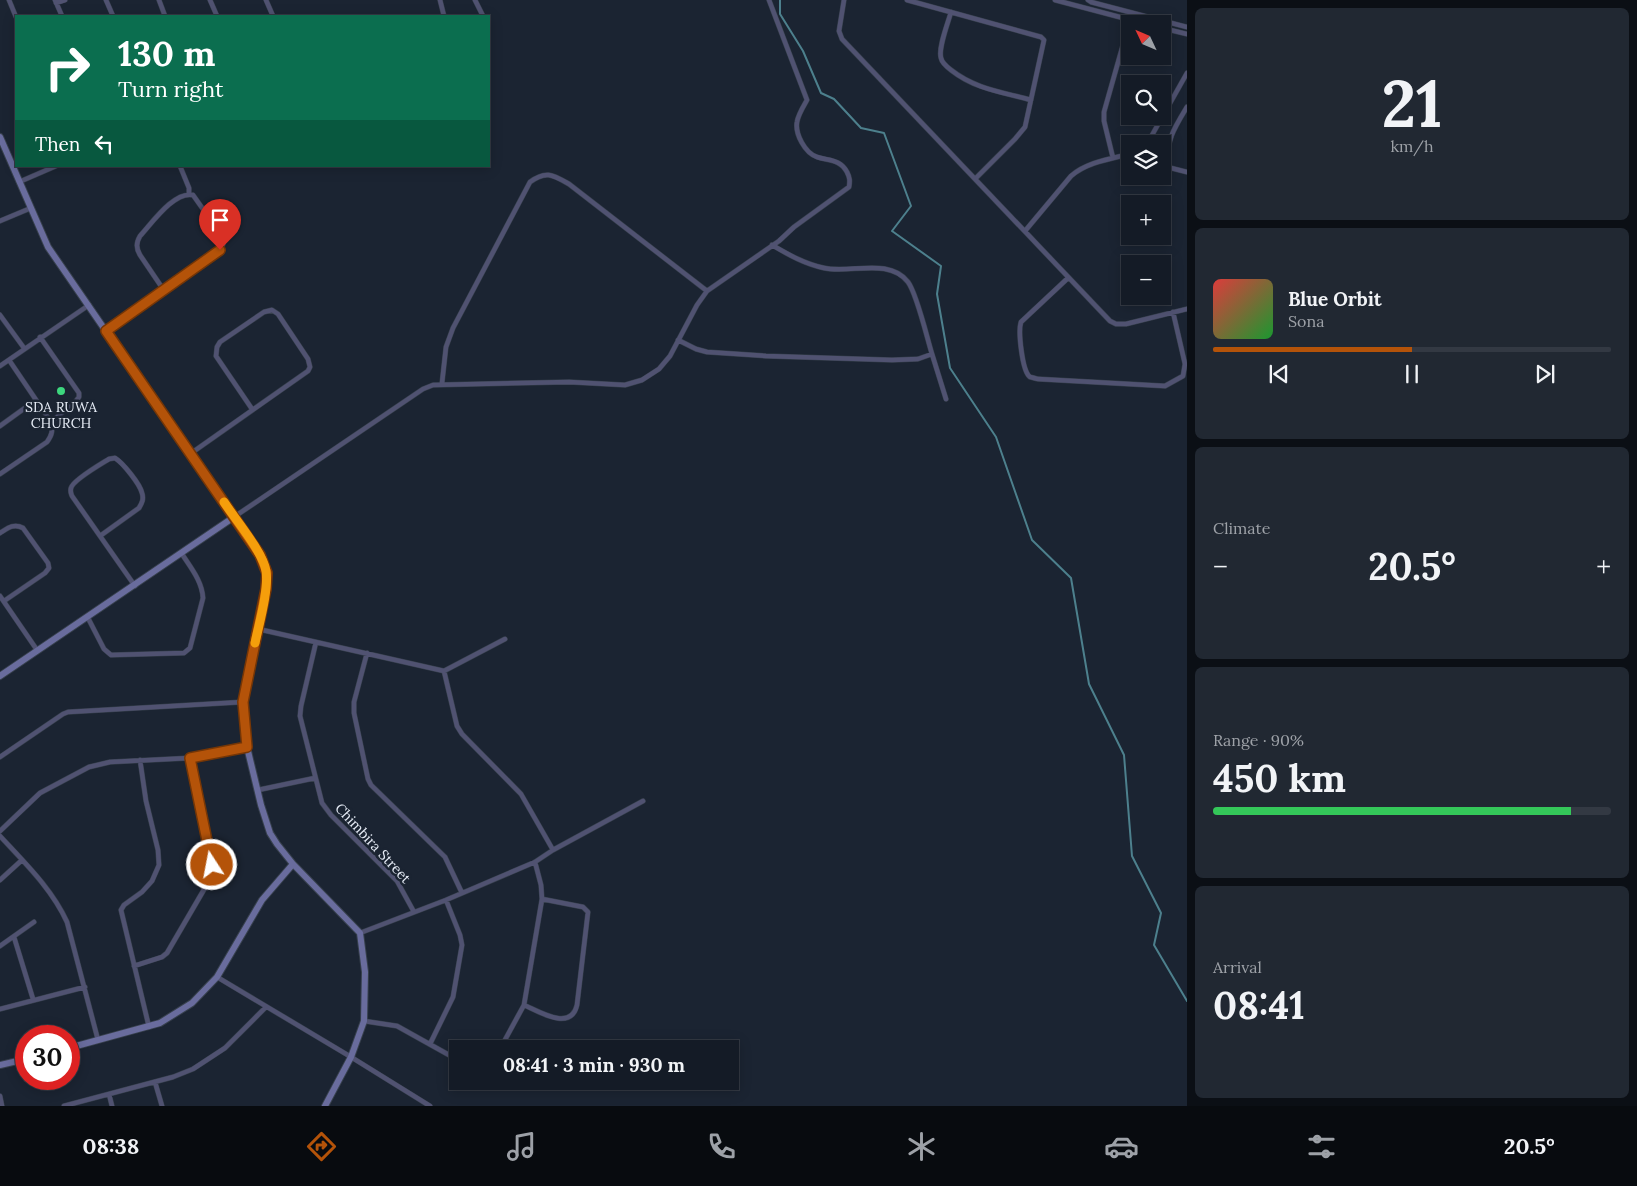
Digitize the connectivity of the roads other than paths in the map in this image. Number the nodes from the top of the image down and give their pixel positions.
1 (9, 0) edge
2 (65, 0) edge
3 (106, 0) edge
4 (159, 0) edge
5 (210, 0) edge
6 (266, 0) edge
7 (440, 0) edge
8 (476, 0) edge
9 (769, 0) edge
10 (844, 0) edge
11 (907, 0) edge
12 (1055, 0) edge
13 (1088, 0) edge
14 (55, 2) edge
15 (951, 12) junction
16 (15, 15) edge
17 (62, 15) edge
18 (113, 15) edge
19 (166, 15) edge
20 (217, 15) edge
21 (273, 15) edge
22 (444, 15) edge
23 (483, 15) edge
24 (1121, 18) edge
25 (1187, 26) edge
26 (1171, 30) edge
27 (1187, 34) edge
28 (1121, 52) edge
29 (1187, 73) edge
30 (1031, 100) junction
31 (1187, 107) edge
32 (1152, 135) edge
33 (0, 137) edge
34 (1121, 156) edge
35 (1113, 158) junction
36 (54, 167) edge
37 (180, 167) edge
38 (1187, 172) edge
39 (975, 179) junction
40 (20, 182) junction
41 (189, 194) junction
42 (31, 208) junction
43 (0, 220) edge
44 (1026, 232) junction
45 (772, 245) junction
46 (1068, 278) junction
47 (163, 289) junction
48 (707, 291) junction
49 (90, 305) junction
50 (1187, 309) edge
51 (1173, 312) junction
52 (0, 315) edge
53 (106, 331) junction
54 (40, 337) junction
55 (678, 340) junction
56 (24, 348) junction
57 (932, 354) junction
58 (9, 360) junction
59 (0, 366) edge
60 (442, 383) junction
61 (946, 399) dead end
62 (36, 400) junction
63 (252, 409) junction
64 (51, 422) junction
65 (0, 426) edge
66 (190, 454) junction
67 (0, 474) edge
68 (234, 517) junction
69 (0, 533) edge
70 (100, 536) junction
71 (182, 554) junction
72 (135, 586) junction
73 (0, 596) edge
74 (4, 601) junction
75 (88, 618) junction
76 (258, 630) junction
77 (505, 639) dead end
78 (316, 642) junction
79 (37, 650) junction
80 (367, 653) junction
81 (444, 671) junction
82 (0, 676) edge
83 (243, 702) junction
84 (247, 747) junction
85 (0, 757) edge
86 (190, 758) junction
87 (140, 760) junction
88 (315, 778) junction
89 (258, 790) junction
90 (643, 801) dead end
91 (0, 831) edge
92 (0, 836) edge
93 (553, 850) junction
94 (22, 860) junction
95 (535, 862) junction
96 (293, 864) junction
97 (0, 880) edge
98 (462, 893) junction
99 (542, 899) junction
100 (446, 900) junction
101 (414, 912) junction
102 (34, 922) dead end
103 (360, 933) junction
104 (14, 937) junction
105 (0, 946) edge
106 (134, 966) junction
107 (217, 977) junction
108 (85, 987) junction
109 (33, 999) junction
110 (524, 1005) junction
111 (266, 1006) junction
112 (0, 1009) edge
113 (364, 1020) junction
114 (149, 1027) junction
115 (98, 1040) junction
116 (505, 1040) edge
117 (430, 1044) junction
118 (80, 1045) edge
119 (449, 1055) edge
120 (351, 1057) junction
121 (15, 1062) edge
122 (0, 1065) edge
123 (155, 1082) junction
124 (109, 1094) junction
125 (0, 1096) edge
126 (2, 1106) edge
127 (64, 1106) edge
128 (112, 1106) edge
129 (162, 1106) edge
130 (325, 1106) edge
131 (430, 1106) edge

1 - 16 street
2 - 14 street
3 - 18 street
4 - 19 street
5 - 20 street
6 - 21 street
7 - 22 street
8 - 23 street
9 - 45 street
10 - 39 street
11 - 15 street
12 - 24 street
13 - 25 street
14 - 17 street
15 - 30 street
15 - 30 street
26 - 27 street
28 - 35 street
29 - 32 street
30 - 39 street
31 - 38 street
33 - 40 street
34 - 35 street
35 - 44 street
36 - 40 street
37 - 41 street
39 - 44 street
40 - 42 street
41 - 47 street
41 - 47 street
42 - 43 street
42 - 49 street
44 - 46 street
45 - 48 street
45 - 57 street
46 - 51 street
46 - 51 street
47 - 53 street
48 - 55 street
48 - 60 street
49 - 53 street
49 - 54 street
50 - 51 street
52 - 56 street
53 - 66 street
54 - 56 street
54 - 64 street
55 - 57 street
55 - 60 street
56 - 58 street
57 - 61 street
58 - 59 street
58 - 62 street
60 - 68 street
62 - 64 street
62 - 65 street
63 - 63 street
63 - 66 street
64 - 67 street
66 - 68 street
68 - 71 street
68 - 76 street
69 - 74 street
70 - 70 street
70 - 72 street
71 - 72 street
71 - 75 street
72 - 75 street
73 - 74 street
74 - 79 street
75 - 79 street
76 - 78 street
76 - 83 street
77 - 81 street
78 - 80 street
78 - 88 street, Chimbira Street
79 - 82 street
80 - 81 street
80 - 98 street
81 - 93 street
83 - 84 street
83 - 85 street
84 - 86 street
84 - 89 street
86 - 87 street
86 - 106 street
87 - 91 street
87 - 106 street
88 - 89 street
88 - 101 street, Chimbira Street
89 - 96 street
90 - 93 street
92 - 94 street
93 - 95 street
94 - 97 street
94 - 108 street
95 - 98 street
95 - 99 street
96 - 103 street
96 - 107 street
98 - 100 street
99 - 110 street
99 - 110 street
100 - 101 street
100 - 117 street
101 - 103 street
102 - 104 street
103 - 113 street
104 - 105 street
104 - 109 street
106 - 114 street
107 - 111 street
107 - 114 street
108 - 109 street
108 - 115 street
109 - 112 street
110 - 116 street
111 - 120 street
111 - 123 street
113 - 117 street
113 - 120 street
114 - 115 street
115 - 118 street
117 - 119 street
120 - 130 street
120 - 131 street
121 - 122 street
123 - 124 street
123 - 129 street
124 - 127 street
124 - 128 street
125 - 126 street

